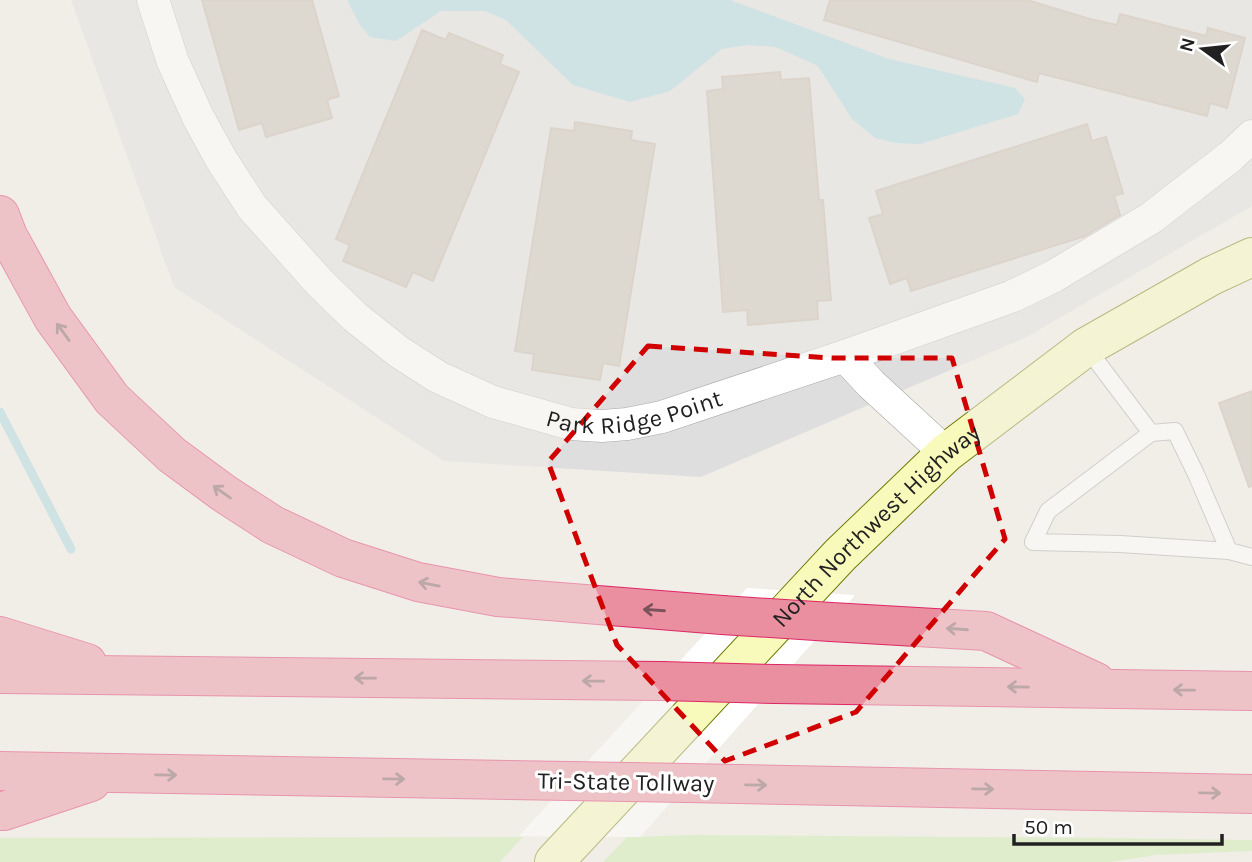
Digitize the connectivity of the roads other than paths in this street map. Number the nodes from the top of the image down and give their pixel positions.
1 (153, 0) edge
2 (1252, 136) edge
3 (0, 215) edge
4 (1252, 257) edge
5 (1086, 347) junction
6 (845, 356) junction
7 (1151, 433) junction
8 (946, 453) junction
9 (1229, 551) junction
10 (1252, 557) edge
11 (0, 636) edge
12 (0, 674) edge
13 (129, 676) junction
14 (1111, 688) junction
15 (1252, 691) edge
16 (0, 771) edge
17 (117, 774) junction
18 (1252, 794) edge
19 (0, 811) edge
20 (554, 862) edge

1 - 6 street, Park Ridge Point
2 - 6 street, Park Ridge Point
14 -> 3 highway, bridge
4 - 5 main road, North Northwest Highway
5 - 7 lane
5 - 8 main road, North Northwest Highway
6 - 8 street
7 - 9 lane
7 - 9 lane
8 - 20 main road, North Northwest Highway
9 - 10 lane
11 - 13 highway
12 - 13 highway
14 -> 13 highway, bridge
15 -> 14 highway
16 - 17 highway, Tri-State Tollway
17 -> 18 highway, Tri-State Tollway, bridge
17 - 19 highway

